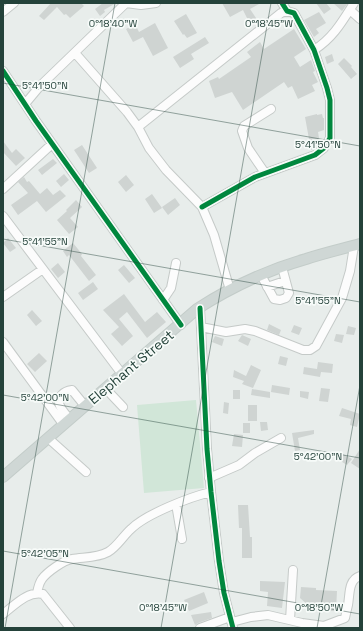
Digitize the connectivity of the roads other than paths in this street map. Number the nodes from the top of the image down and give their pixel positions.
1 (14, 3) edge
2 (126, 3) edge
3 (156, 3) edge
4 (282, 3) edge
5 (352, 6) edge
6 (287, 11) junction
7 (3, 12) edge
8 (360, 18) edge
9 (314, 50) junction
10 (74, 53) junction
11 (3, 71) edge
12 (25, 104) junction
13 (271, 109) dead end
14 (138, 128) junction
15 (52, 144) junction
16 (265, 173) junction
17 (3, 189) edge
18 (202, 207) junction
19 (3, 216) edge
20 (357, 245) edge
21 (176, 263) dead end
22 (282, 267) junction
23 (43, 269) junction
24 (260, 275) junction
25 (285, 280) junction
26 (267, 287) junction
27 (230, 290) junction
28 (3, 297) edge
29 (163, 300) junction
30 (200, 308) junction
31 (181, 325) junction
32 (201, 327) junction
33 (3, 342) edge
34 (122, 374) junction
35 (105, 388) junction
36 (85, 406) junction
37 (123, 407) dead end
38 (66, 422) junction
39 (48, 438) junction
40 (281, 438) dead end
41 (86, 472) dead end
42 (4, 475) edge
43 (210, 478) junction
44 (211, 492) junction
45 (176, 504) junction
46 (182, 539) dead end
47 (293, 570) dead end
48 (360, 576) edge
49 (37, 593) junction
50 (3, 614) edge
51 (290, 620) junction
52 (232, 622) edge
53 (70, 628) edge
54 (200, 628) edge

1 - 7 street
2 - 3 street
2 - 10 street
4 - 6 street
5 - 8 street
5 - 9 street
6 - 9 street
6 - 14 street
9 - 16 street
10 - 12 street
10 - 14 street
11 - 12 street
12 - 15 street
13 - 16 street
14 - 18 street
15 - 17 street
15 - 29 street
16 - 18 street
18 - 27 street
19 - 23 street
20 - 22 main road, Elephant Street
20 - 32 street
21 - 29 street
22 - 24 main road, Elephant Street
22 - 25 street
23 - 28 street
23 - 34 street
24 - 26 street
24 - 27 main road, Elephant Street
25 - 26 street
25 - 26 street
27 - 30 main road, Elephant Street
29 - 31 street
30 - 31 main road, Elephant Street
30 - 32 street
31 - 34 main road, Elephant Street
32 - 43 street
33 - 38 street
34 - 35 main road, Elephant Street
35 - 36 main road, Elephant Street
35 - 37 street
36 - 38 main road, Elephant Street
36 - 38 street
38 - 39 main road, Elephant Street
39 - 41 street
39 - 42 main road, Elephant Street
40 - 43 street
43 - 44 street
44 - 45 street
44 - 52 street
45 - 46 street
45 - 49 street
47 - 51 street
48 - 51 street
49 - 50 street
49 - 53 street
51 - 52 street
52 - 54 street

